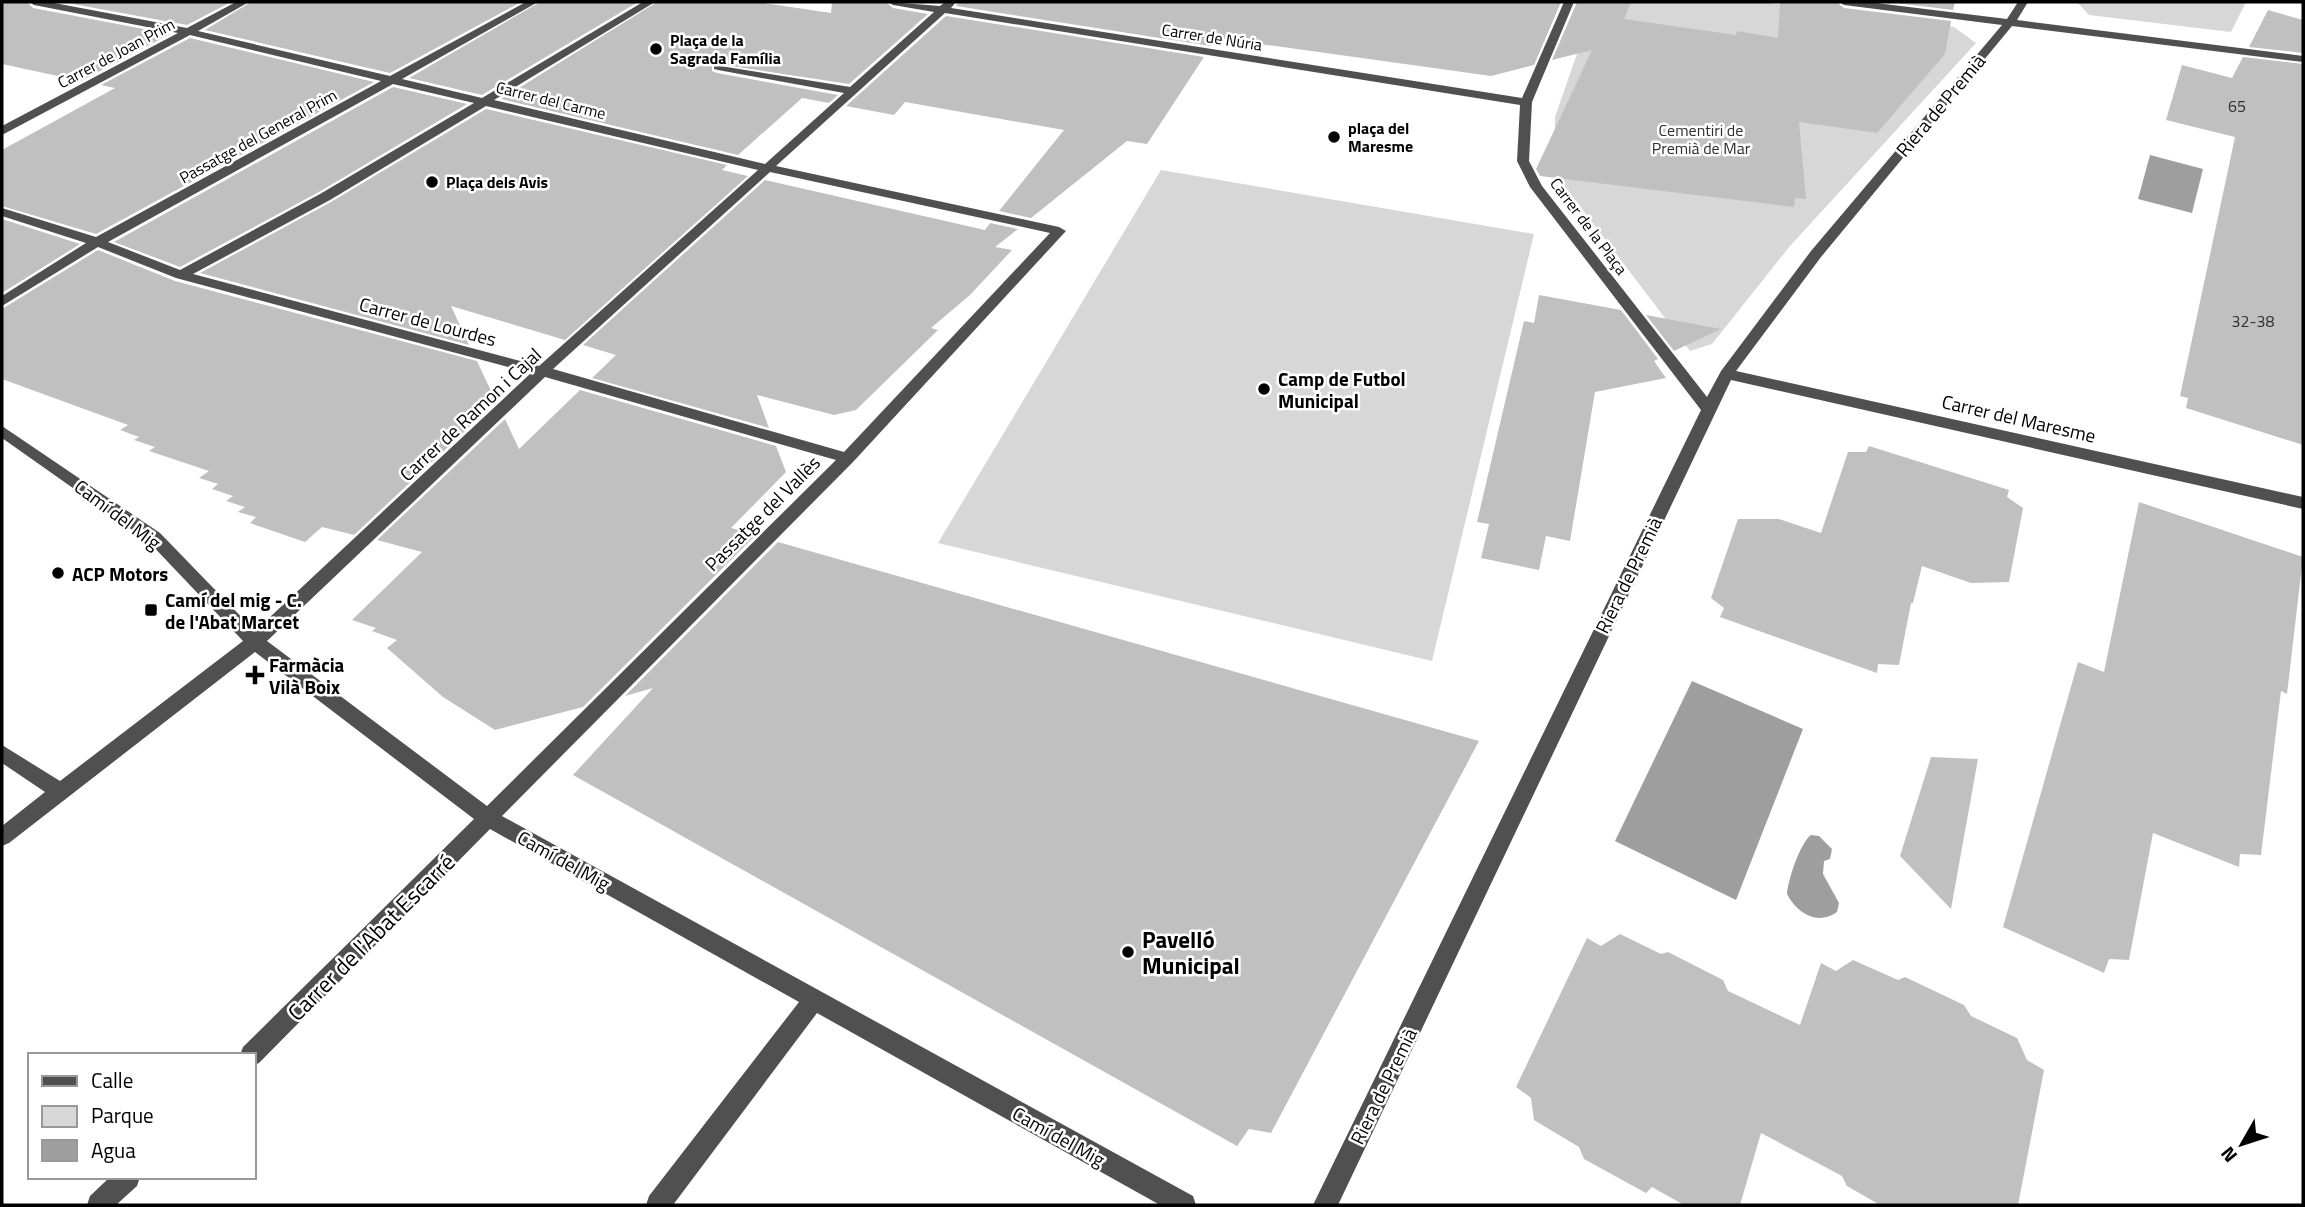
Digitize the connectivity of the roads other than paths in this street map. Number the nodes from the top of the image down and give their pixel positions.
1 (34, 2) edge
2 (244, 2) edge
3 (533, 2) edge
4 (650, 2) edge
5 (893, 2) edge
6 (1569, 2) edge
7 (1844, 2) edge
8 (2023, 2) edge
9 (946, 6) edge
10 (2011, 21) junction
11 (189, 32) junction
12 (2303, 59) edge
13 (718, 67) dead end
14 (393, 80) junction
15 (854, 91) junction
16 (486, 100) junction
17 (1526, 102) junction
18 (2, 131) edge
19 (769, 169) junction
20 (2, 212) edge
21 (1059, 231) joint
22 (97, 242) junction
23 (181, 275) junction
24 (2, 302) edge
25 (542, 371) junction
26 (1726, 374) junction
27 (1708, 409) junction
28 (2, 431) edge
29 (847, 458) junction
30 (2303, 503) edge
31 (255, 642) junction
32 (2, 753) edge
33 (60, 792) junction
34 (489, 819) junction
35 (2, 837) edge
36 (814, 1000) junction
37 (253, 1053) edge
38 (126, 1179) edge
39 (99, 1205) edge
40 (658, 1205) edge
41 (1184, 1205) edge
42 (1325, 1205) edge

1 - 11 street, Carrer del Carme
2 - 11 street, Carrer de Joan Prim
3 - 14 street, Passatge del General Prim
4 - 16 street
5 - 9 street, Carrer de Núria
6 - 17 street, Carrer de la Plaça
7 - 10 street
8 - 10 street, Riera de Premià
9 - 15 street, Carrer de Ramon i Cajal
9 - 17 street, Carrer de Núria
10 - 12 street
10 - 26 street, Riera de Premià
11 - 14 street, Carrer del Carme
11 - 18 street, Carrer de Joan Prim
13 - 15 street
14 - 16 street, Carrer del Carme
14 - 22 street, Passatge del General Prim
15 - 19 street, Carrer de Ramon i Cajal
16 - 19 street, Carrer del Carme
16 - 23 street
17 - 27 street, Carrer de la Plaça
19 - 21 street, Carrer del Carme
19 - 25 street, Carrer de Ramon i Cajal
20 - 22 street, Carrer de Lourdes
21 - 29 street, Passatge del Vallès
22 - 23 street, Carrer de Lourdes
22 - 24 street, Passatge del General Prim
23 - 25 street, Carrer de Lourdes
25 - 29 street, Carrer de Lourdes
25 - 31 street, Carrer de Ramon i Cajal
26 - 27 street, Riera de Premià
26 - 30 street, Carrer del Maresme
27 - 42 street, Riera de Premià
28 - 31 street, Camí del Mig
29 - 34 street, Passatge del Vallès
31 - 33 street, Carrer de Ramon i Cajal
31 - 34 street, Camí del Mig
32 - 33 street
33 - 35 street, Carrer de Ramon i Cajal
34 - 36 street, Camí del Mig
34 - 37 street, Carrer de l'Abat Escarré
36 - 40 street
36 - 41 street, Camí del Mig
38 - 39 street

